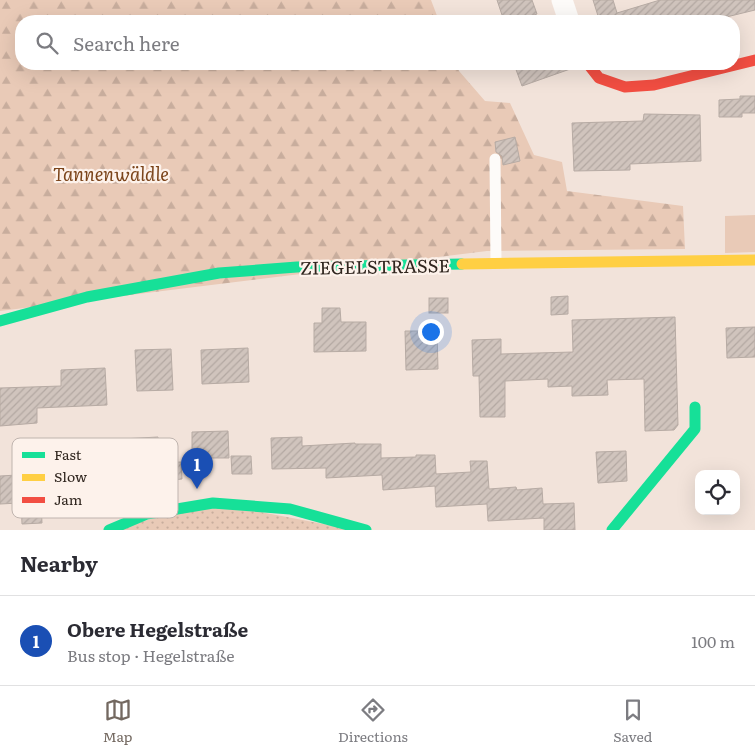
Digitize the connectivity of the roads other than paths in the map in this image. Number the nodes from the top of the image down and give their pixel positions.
1 (562, 0) edge
2 (566, 15) edge
3 (755, 60) edge
4 (740, 64) edge
5 (593, 70) edge
6 (715, 70) edge
7 (495, 159) dead end
8 (755, 260) edge
9 (496, 263) junction
10 (0, 321) edge
11 (695, 407) dead end
12 (178, 509) edge
13 (138, 518) edge
14 (359, 529) edge
15 (109, 530) edge
16 (612, 530) edge

1 - 2 street
3 - 4 main road
5 - 6 main road
7 - 9 lane
8 - 9 main road, ZIEGELSTRASSE
9 - 10 main road, ZIEGELSTRASSE
11 - 16 main road
12 - 14 main road
13 - 15 main road

